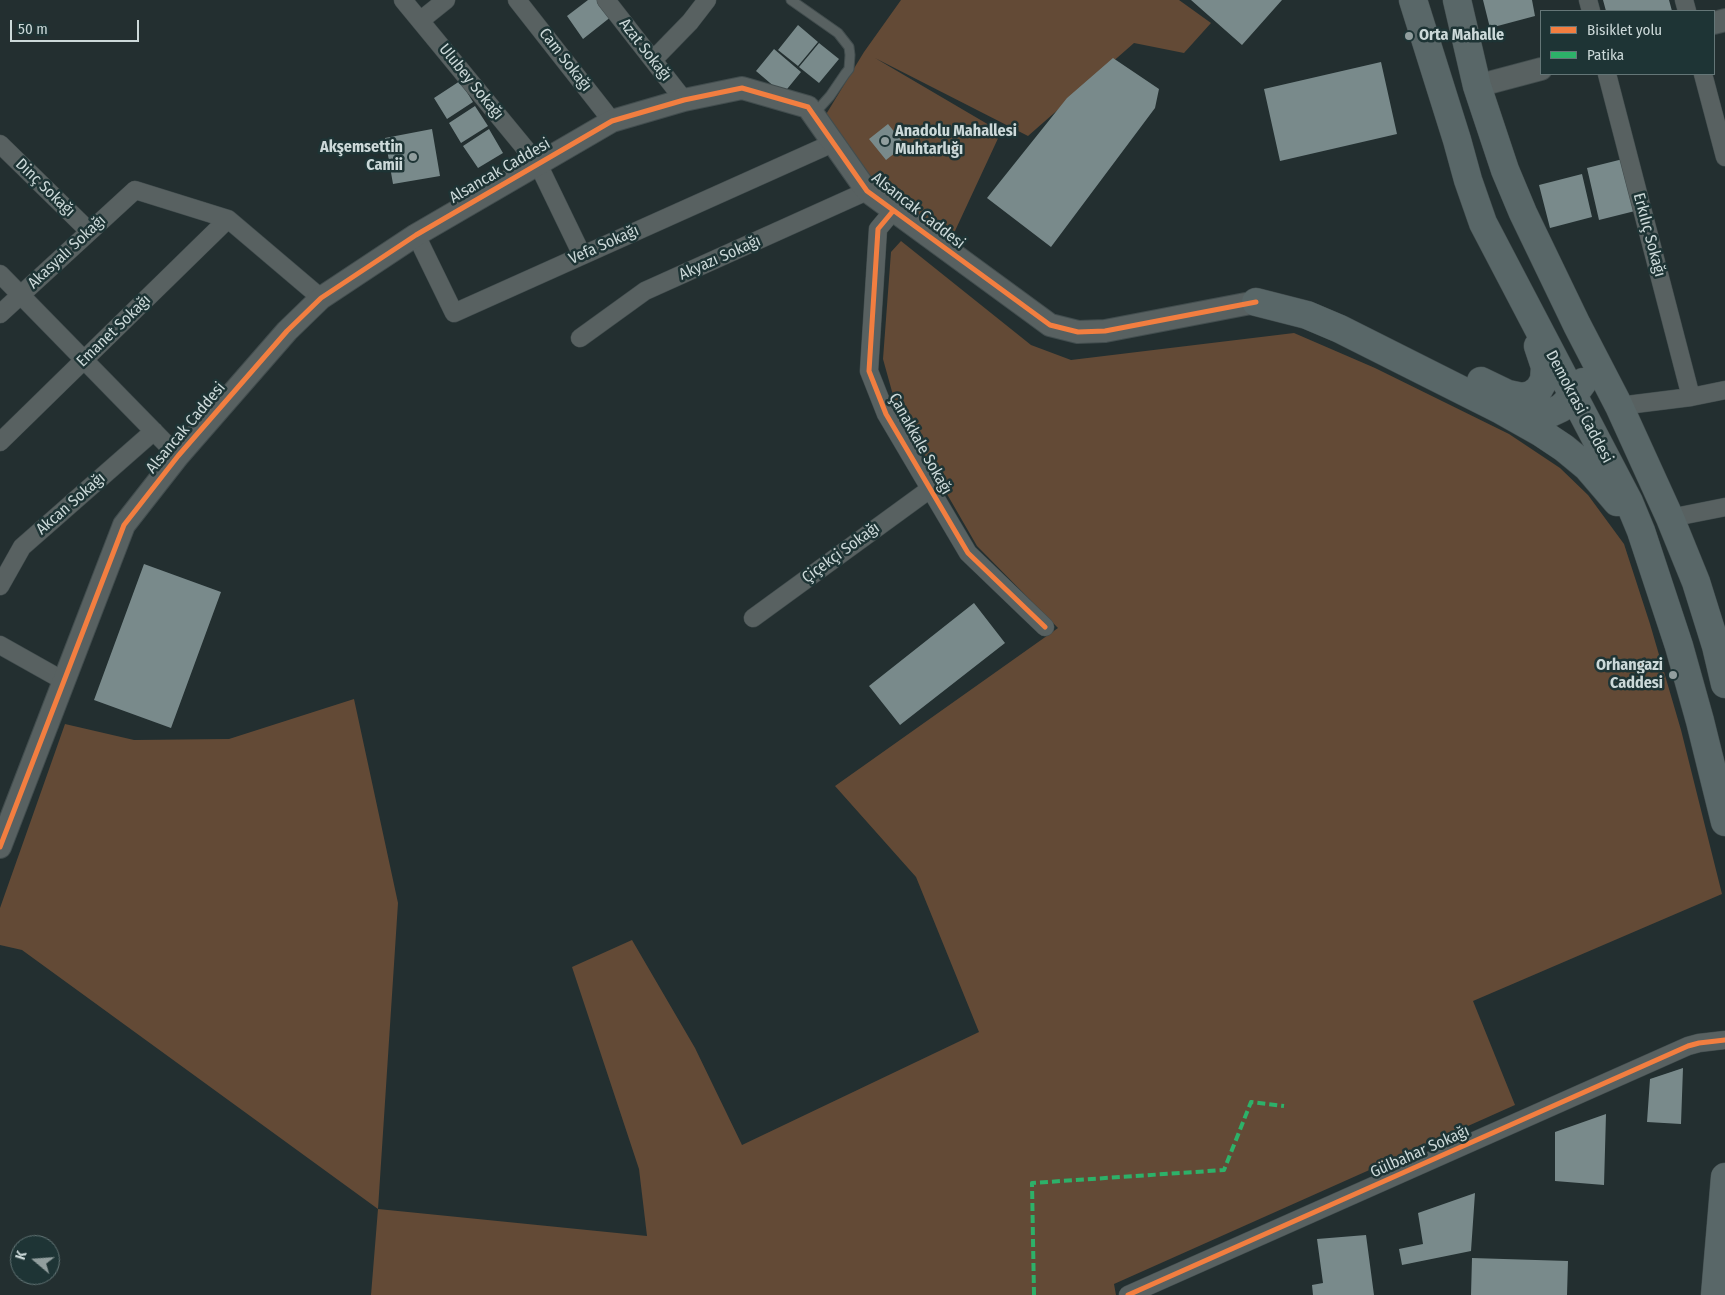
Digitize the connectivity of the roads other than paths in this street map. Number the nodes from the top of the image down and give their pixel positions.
1 (403, 0) edge
2 (446, 0) edge
3 (517, 0) edge
4 (606, 0) edge
5 (707, 0) edge
6 (790, 0) edge
7 (1413, 0) edge
8 (1456, 0) edge
9 (421, 20) junction
10 (653, 60) junction
11 (1540, 69) edge
12 (1607, 75) edge
13 (1703, 75) edge
14 (1477, 86) junction
15 (684, 100) junction
16 (813, 115) junction
17 (612, 120) junction
18 (1457, 140) junction
19 (833, 143) junction
20 (0, 144) edge
21 (1725, 157) edge
22 (538, 164) junction
23 (867, 191) junction
24 (893, 211) junction
25 (228, 219) junction
26 (89, 231) junction
27 (416, 235) junction
28 (582, 255) junction
29 (0, 274) edge
30 (20, 295) junction
31 (1522, 297) junction
32 (321, 298) junction
33 (1256, 302) junction
34 (0, 314) edge
35 (580, 338) dead end
36 (1590, 349) junction
37 (84, 360) junction
38 (1725, 390) edge
39 (1573, 396) junction
40 (1691, 397) junction
41 (1619, 406) junction
42 (1501, 410) junction
43 (154, 431) junction
44 (0, 442) edge
45 (178, 456) junction
46 (930, 489) junction
47 (1725, 507) edge
48 (1670, 518) junction
49 (1641, 531) junction
50 (0, 586) edge
51 (753, 618) dead end
52 (1045, 627) dead end
53 (0, 645) edge
54 (1720, 645) edge
55 (64, 681) junction
56 (1725, 684) edge
57 (1725, 822) edge
58 (0, 847) edge
59 (1725, 1040) edge
60 (1725, 1177) edge
61 (1128, 1295) edge
62 (1715, 1295) edge

1 - 9 street, Ulubey Sokağı
2 - 9 street
3 - 17 street, Cam Sokağı
4 - 10 street, Azat Sokağı
5 - 10 street
6 - 16 lane
7 - 18 main road, Demokrasi Caddesi
8 - 14 main road, Demokrasi Caddesi
9 - 22 street, Ulubey Sokağı
10 - 15 street, Azat Sokağı
11 - 14 street
12 - 40 street, Erkılıç Sokağı
13 - 21 street
14 - 18 main road
14 - 36 main road, Demokrasi Caddesi
15 - 16 street, Alsancak Caddesi
15 - 17 street, Alsancak Caddesi
16 - 19 street, Alsancak Caddesi
17 - 22 street, Alsancak Caddesi
18 - 31 main road, Demokrasi Caddesi
19 - 23 street, Alsancak Caddesi
19 - 28 street, Vefa Sokağı
20 - 26 street, Dinç Sokağı
22 - 27 street, Alsancak Caddesi
22 - 28 street, Ulubey Sokağı
23 - 24 street, Alsancak Caddesi
23 - 35 street, Akyazı Sokağı
24 - 33 street, Alsancak Caddesi
24 - 46 street, Çanakkale Sokağı
25 - 26 street, Akasyalı Sokağı
25 - 32 street
25 - 37 street, Emanet Sokağı
26 - 30 street, Akasyalı Sokağı
27 - 28 street, Vefa Sokağı
27 - 32 street, Alsancak Caddesi
29 - 30 street
30 - 34 street, Akasyalı Sokağı
30 - 37 street
31 - 33 main road
31 - 39 main road, Demokrasi Caddesi
32 - 45 street, Alsancak Caddesi
33 - 42 main road
36 - 39 main road
36 - 41 main road, Demokrasi Caddesi
37 - 43 street
37 - 44 street, Emanet Sokağı
38 - 40 street
39 - 42 main road
39 - 49 main road, Demokrasi Caddesi
40 - 41 street
41 - 48 main road, Demokrasi Caddesi
42 - 49 main road
43 - 45 street
43 - 50 street, Akcan Sokağı
45 - 55 street, Alsancak Caddesi
46 - 51 street, Çiçekçi Sokağı
46 - 52 street, Çanakkale Sokağı
47 - 48 street
48 - 54 main road, Demokrasi Caddesi
49 - 57 main road, Demokrasi Caddesi
53 - 55 street
54 - 56 main road, Demokrasi Caddesi
55 - 58 street, Alsancak Caddesi
59 - 61 street, Gülbahar Sokağı
60 - 62 main road

